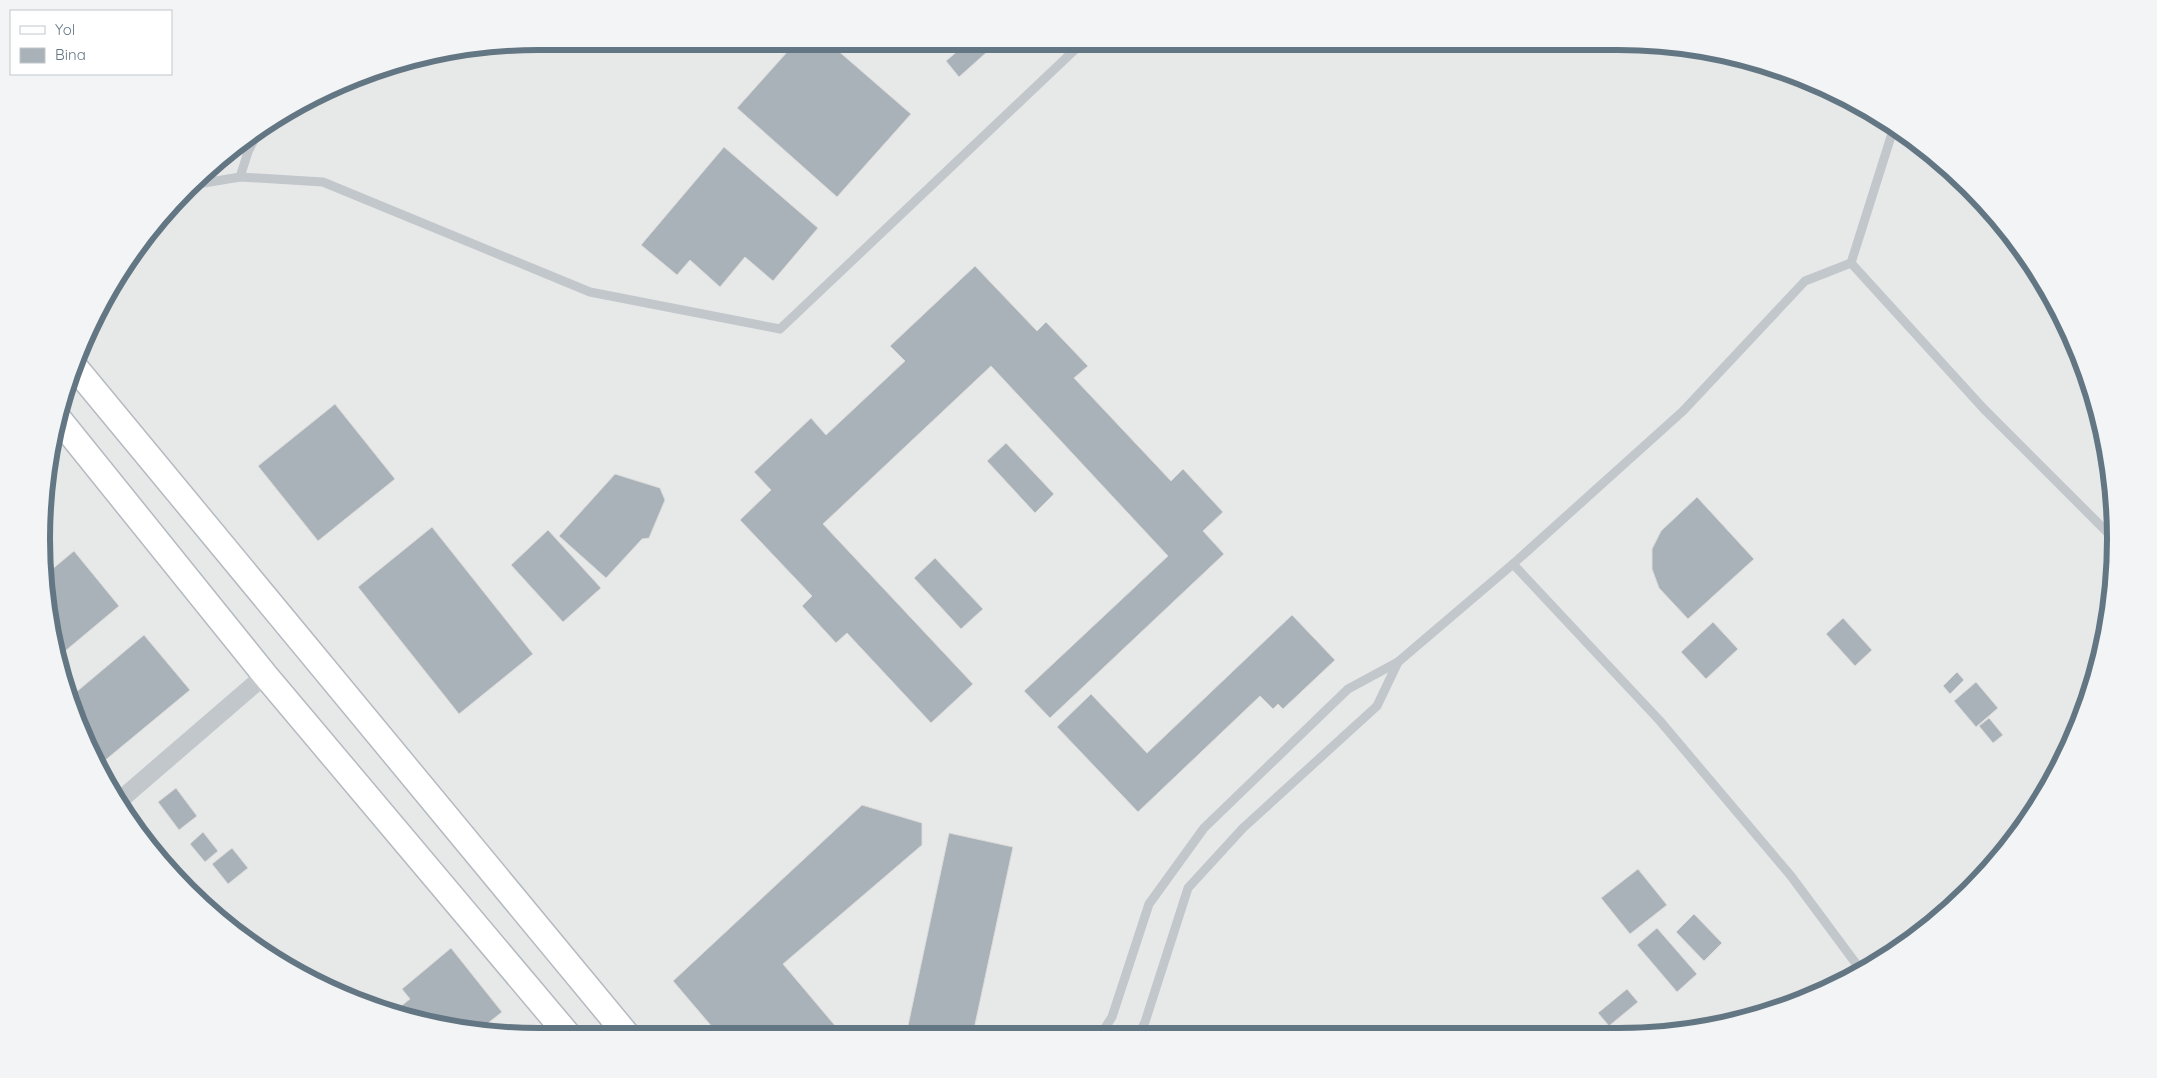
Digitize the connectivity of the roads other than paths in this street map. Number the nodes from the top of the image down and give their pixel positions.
1 (1075, 50) edge
2 (1892, 133) edge
3 (255, 141) edge
4 (240, 177) junction
5 (204, 183) edge
6 (1851, 263) junction
7 (79, 373) edge
8 (64, 425) edge
9 (2107, 531) edge
10 (1513, 564) junction
11 (1398, 662) junction
12 (266, 675) junction
13 (124, 798) edge
14 (1857, 965) edge
15 (562, 1028) edge
16 (621, 1028) edge
17 (1105, 1028) edge
18 (1142, 1028) edge

1 - 4 lane
2 - 6 lane
3 - 4 lane
4 - 5 lane
6 - 9 lane
6 - 10 lane
7 - 16 main road
8 - 12 main road
10 - 11 lane
10 - 14 lane
11 - 17 lane
11 - 18 lane
12 - 13 street
12 - 15 main road

